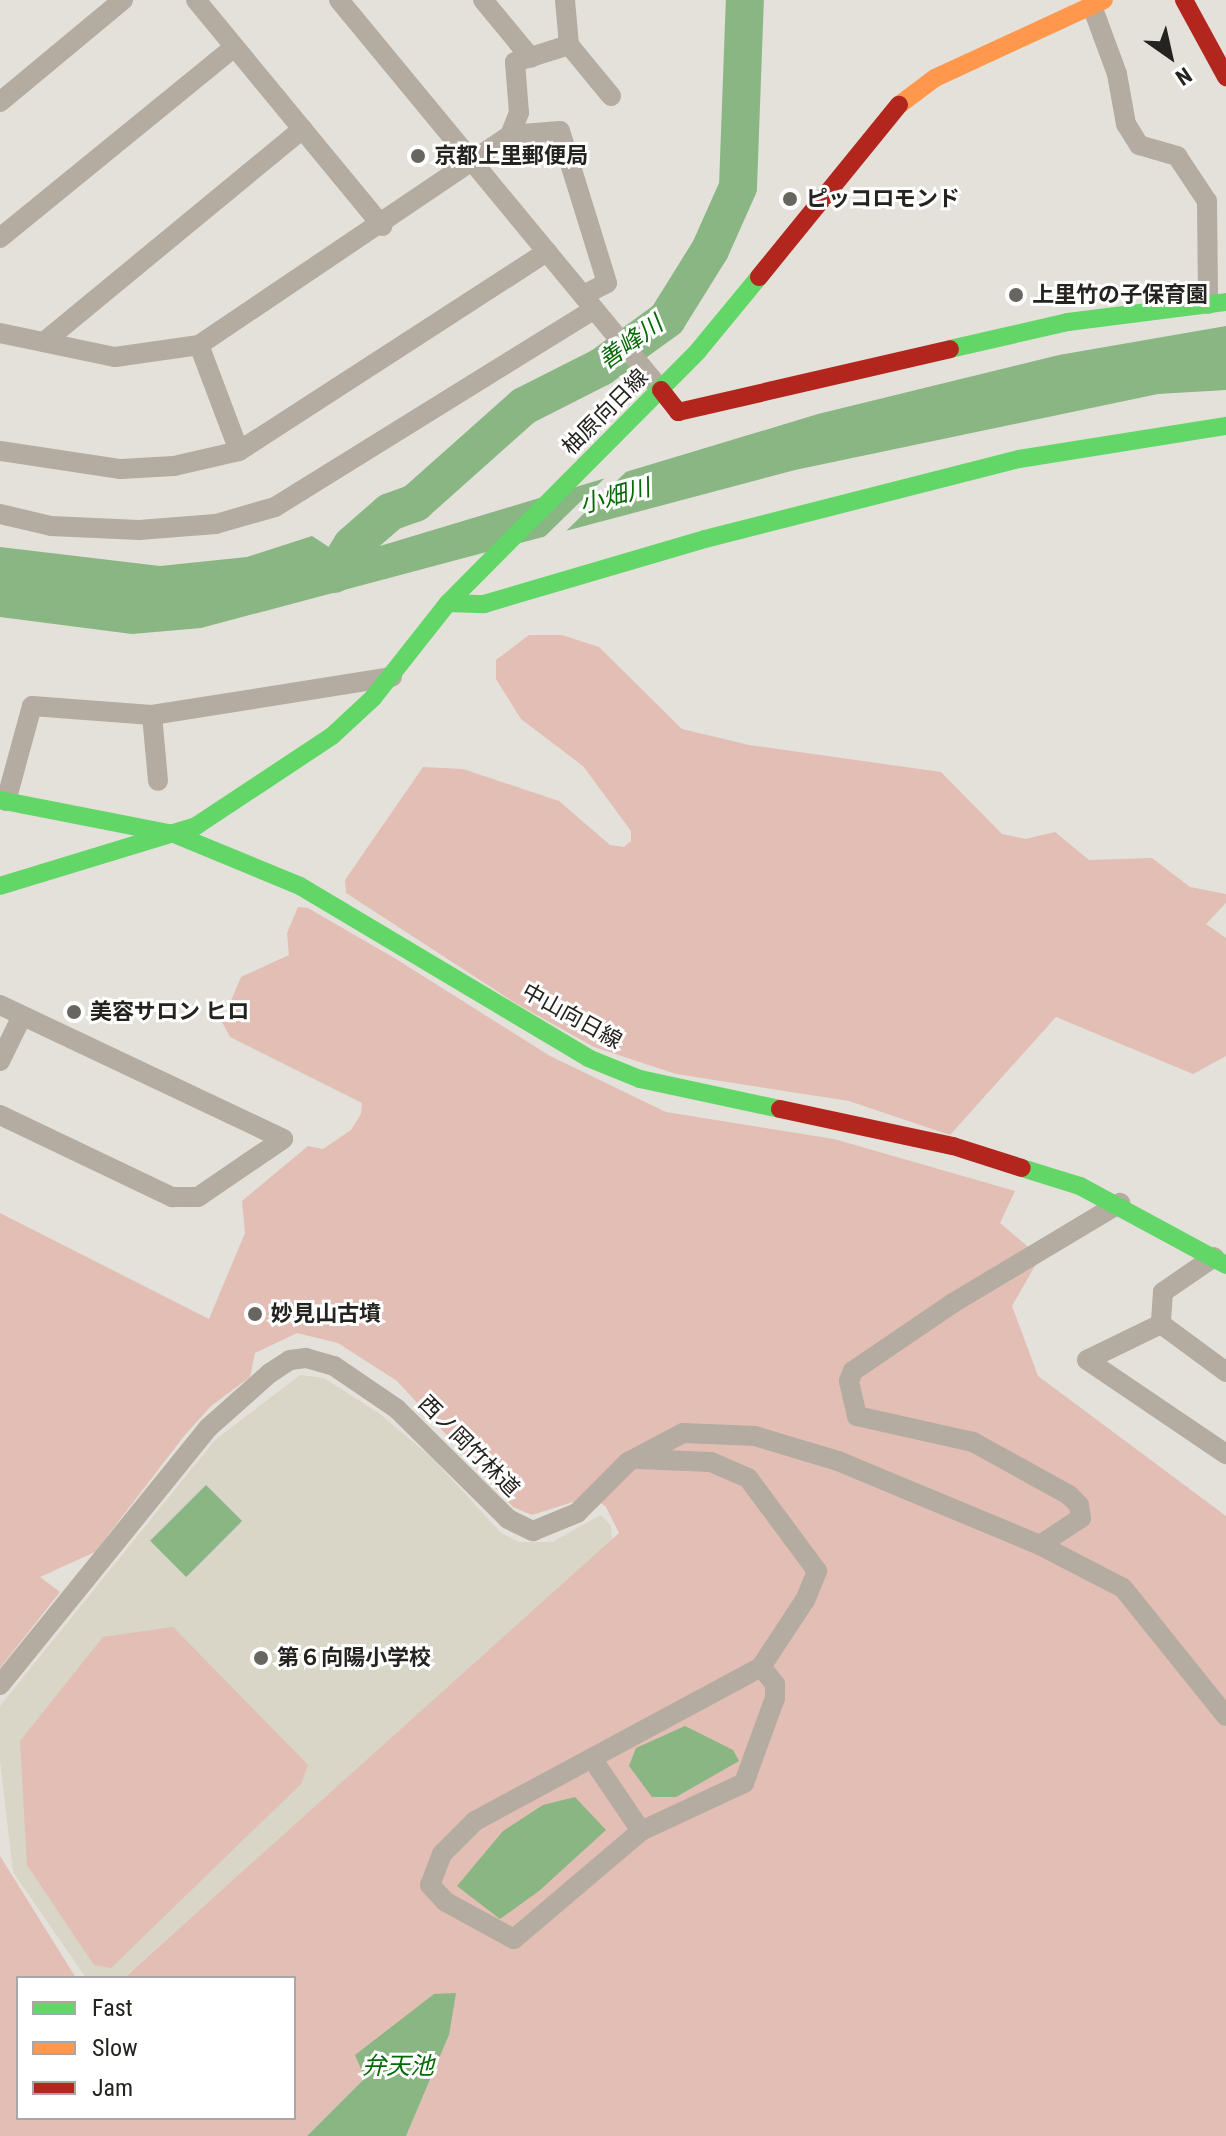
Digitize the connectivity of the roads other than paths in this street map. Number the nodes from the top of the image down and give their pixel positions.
1 (123, 0) edge
2 (196, 0) edge
3 (339, 0) edge
4 (483, 0) edge
5 (565, 0) edge
6 (1184, 0) edge
7 (1098, 3) edge
8 (569, 45) junction
9 (234, 47) junction
10 (531, 58) junction
11 (1226, 77) edge
12 (611, 96) dead end
13 (0, 102) edge
14 (302, 129) junction
15 (510, 135) junction
16 (472, 160) junction
17 (382, 226) junction
18 (0, 238) edge
19 (547, 252) junction
20 (589, 303) junction
21 (1217, 303) edge
22 (0, 333) edge
23 (44, 342) junction
24 (199, 345) junction
25 (661, 390) junction
26 (1226, 426) edge
27 (0, 451) edge
28 (239, 451) junction
29 (0, 514) edge
30 (448, 603) junction
31 (392, 677) junction
32 (152, 715) junction
33 (158, 781) dead end
34 (3, 800) edge
35 (174, 834) junction
36 (0, 886) edge
37 (0, 1005) edge
38 (22, 1016) junction
39 (0, 1061) edge
40 (0, 1115) edge
41 (1120, 1203) junction
42 (1223, 1256) edge
43 (1161, 1324) junction
44 (1226, 1372) edge
45 (1226, 1454) edge
46 (634, 1459) junction
47 (1040, 1545) junction
48 (761, 1667) junction
49 (0, 1685) edge
50 (1226, 1716) edge
51 (593, 1760) junction
52 (641, 1831) junction

1 - 13 street
2 - 9 street
3 - 16 street
4 - 10 street
5 - 8 street
6 - 11 main road
7 - 21 street
7 - 25 main road, 柚原向日線
8 - 10 street
8 - 12 street
9 - 14 street
9 - 18 street
10 - 15 street
14 - 17 street
14 - 23 street
15 - 16 street
15 - 20 street
16 - 17 street
16 - 19 street
17 - 24 street
19 - 20 street
19 - 28 street
20 - 25 street
20 - 29 street
21 - 25 main road
22 - 23 street
23 - 24 street
24 - 28 street
25 - 30 main road, 柚原向日線
26 - 30 main road
27 - 28 street
30 - 31 main road, 柚原向日線
31 - 32 street
31 - 35 main road, 柚原向日線
32 - 33 street
32 - 34 street
34 - 35 main road, 中山向日線
35 - 36 main road, 柚原向日線
35 - 41 main road, 中山向日線
37 - 38 street
38 - 39 street
38 - 40 street
41 - 42 main road, 中山向日線
41 - 47 street
42 - 43 street
43 - 44 street
43 - 45 street
46 - 47 street, 西ノ岡竹林道
46 - 48 street
46 - 49 street, 西ノ岡竹林道
47 - 50 street, 西ノ岡竹林道
48 - 51 street
48 - 52 street
51 - 52 street
51 - 52 street

